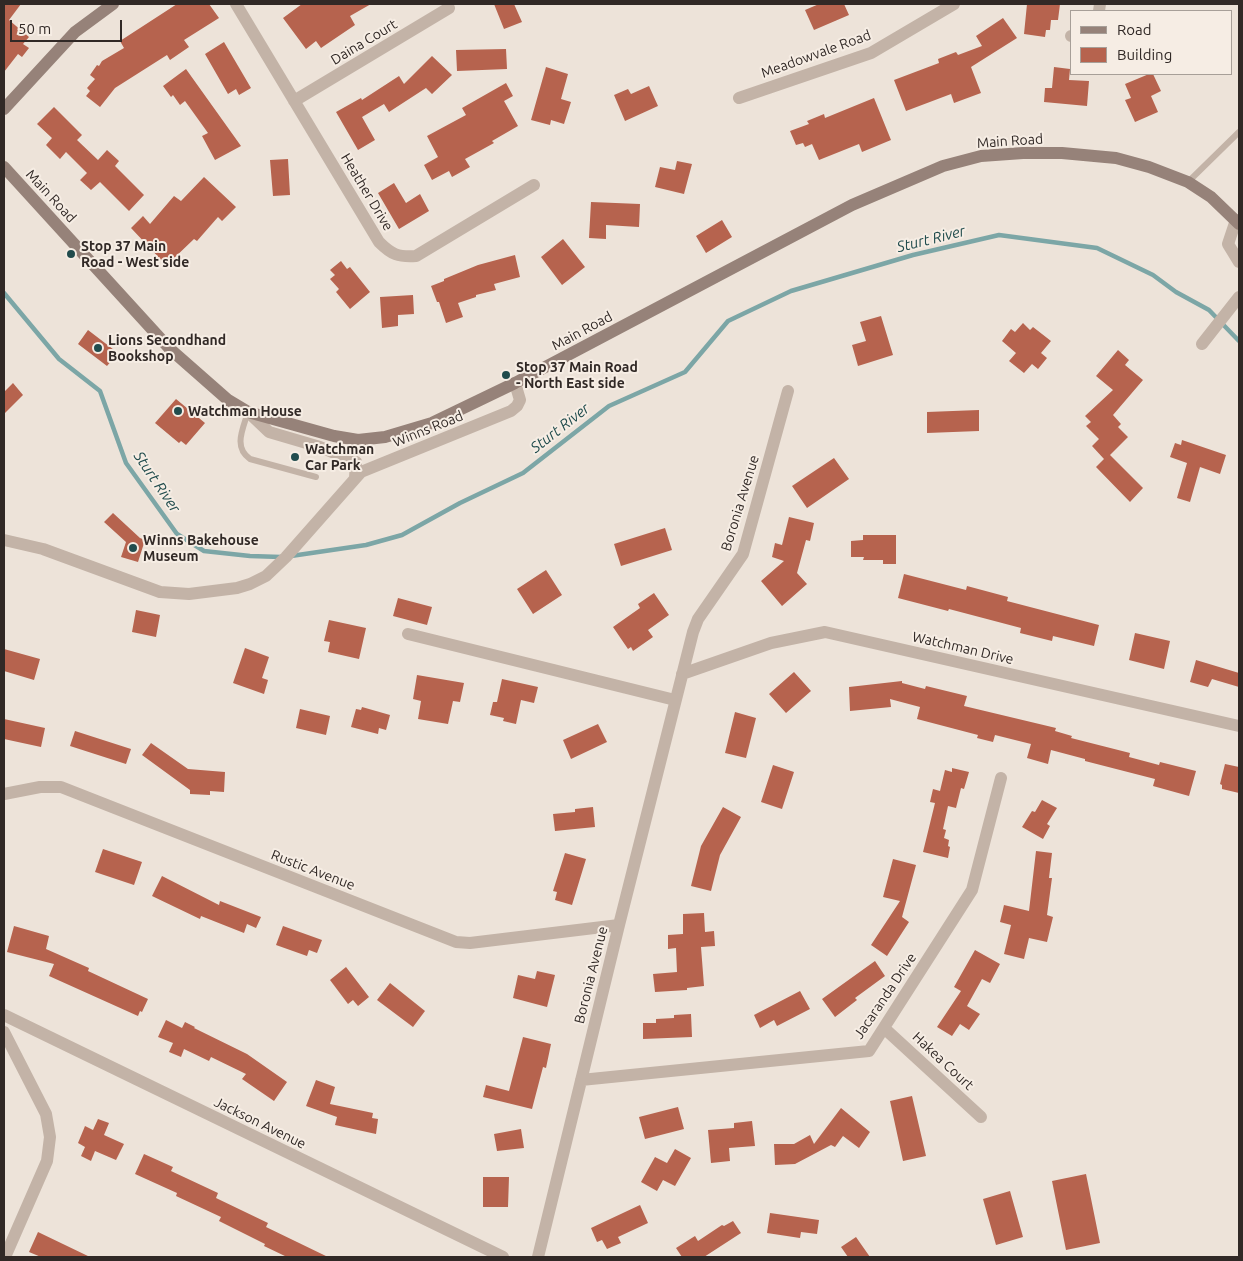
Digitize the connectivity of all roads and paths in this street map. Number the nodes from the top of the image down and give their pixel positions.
1 (112, 4) edge
2 (236, 4) edge
3 (954, 4) edge
4 (449, 8) dead end
5 (739, 98) dead end
6 (294, 101) junction
7 (4, 109) edge
8 (1239, 132) edge
9 (4, 167) edge
10 (1188, 182) junction
11 (534, 185) dead end
12 (1238, 222) edge
13 (1239, 262) edge
14 (1239, 297) edge
15 (1202, 344) dead end
16 (515, 383) junction
17 (788, 391) dead end
18 (248, 412) junction
19 (316, 477) dead end
20 (355, 478) junction
21 (4, 540) edge
22 (408, 634) dead end
23 (682, 674) junction
24 (675, 700) junction
25 (1239, 726) edge
26 (1001, 778) dead end
27 (4, 794) edge
28 (619, 925) junction
29 (4, 1015) edge
30 (884, 1028) junction
31 (4, 1032) edge
32 (581, 1080) junction
33 (981, 1117) dead end
34 (5, 1257) edge
35 (503, 1257) edge
36 (538, 1257) edge

1 - 7 main road
2 - 6 street, Heather Drive
3 - 5 street, Meadowvale Road
4 - 6 street, Daina Court
6 - 11 street, Heather Drive
8 - 10 lane
9 - 18 main road, Main Road
10 - 12 main road, Main Road
10 - 16 main road, Main Road
12 - 13 street
14 - 15 street
16 - 18 main road, Main Road
16 - 20 street, Winns Road
17 - 23 street, Boronia Avenue
18 - 19 lane
18 - 20 street
20 - 21 street, Winns Road
22 - 24 street
23 - 24 street, Boronia Avenue
23 - 25 street, Watchman Drive
24 - 28 street, Boronia Avenue
26 - 30 street, Jacaranda Drive
27 - 28 street, Rustic Avenue
28 - 32 street, Boronia Avenue
29 - 35 street, Jackson Avenue
30 - 32 street, Jacaranda Drive
30 - 33 street, Hakea Court
31 - 34 street
32 - 36 street, Boronia Avenue

